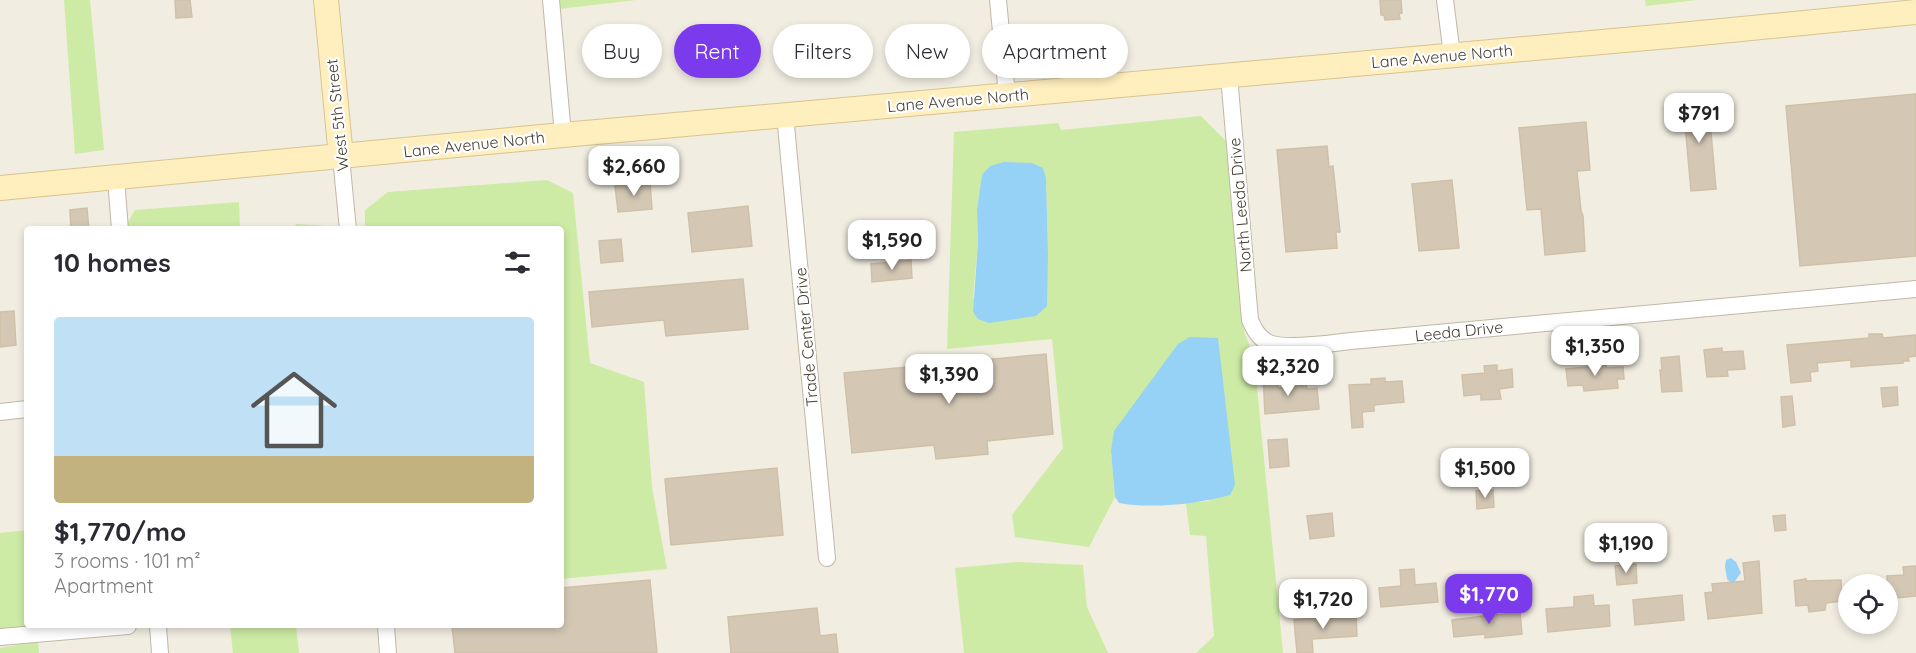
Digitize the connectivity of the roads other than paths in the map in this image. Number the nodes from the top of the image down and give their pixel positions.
1 (326, 0) edge
2 (551, 0) edge
3 (998, 0) edge
4 (1446, 0) edge
5 (1916, 12) edge
6 (1452, 55) junction
7 (1229, 76) junction
8 (1007, 95) junction
9 (785, 115) junction
10 (563, 135) junction
11 (341, 157) junction
12 (116, 178) junction
13 (0, 188) edge
14 (120, 226) edge
15 (348, 226) edge
16 (1916, 289) edge
17 (1257, 333) joint
18 (24, 409) edge
19 (0, 412) edge
20 (827, 558) dead end
21 (105, 628) edge
22 (158, 628) edge
23 (386, 628) edge
24 (0, 637) edge
25 (160, 653) edge
26 (388, 653) edge

1 - 11 main road, West 5th Street
2 - 10 street
3 - 8 street
4 - 6 street
5 - 6 main road, Lane Avenue North
6 - 7 main road, Lane Avenue North
7 - 8 main road, Lane Avenue North
7 - 17 street, North Leeda Drive
8 - 9 main road, Lane Avenue North
9 - 10 main road, Lane Avenue North
9 - 20 street, Trade Center Drive
10 - 11 main road, Lane Avenue North
11 - 12 main road, Lane Avenue North
11 - 15 street, West 5th Street
12 - 13 main road, Lane Avenue North
12 - 14 street
16 - 17 street, Leeda Drive
18 - 19 street
21 - 24 street
22 - 25 street
23 - 26 street

